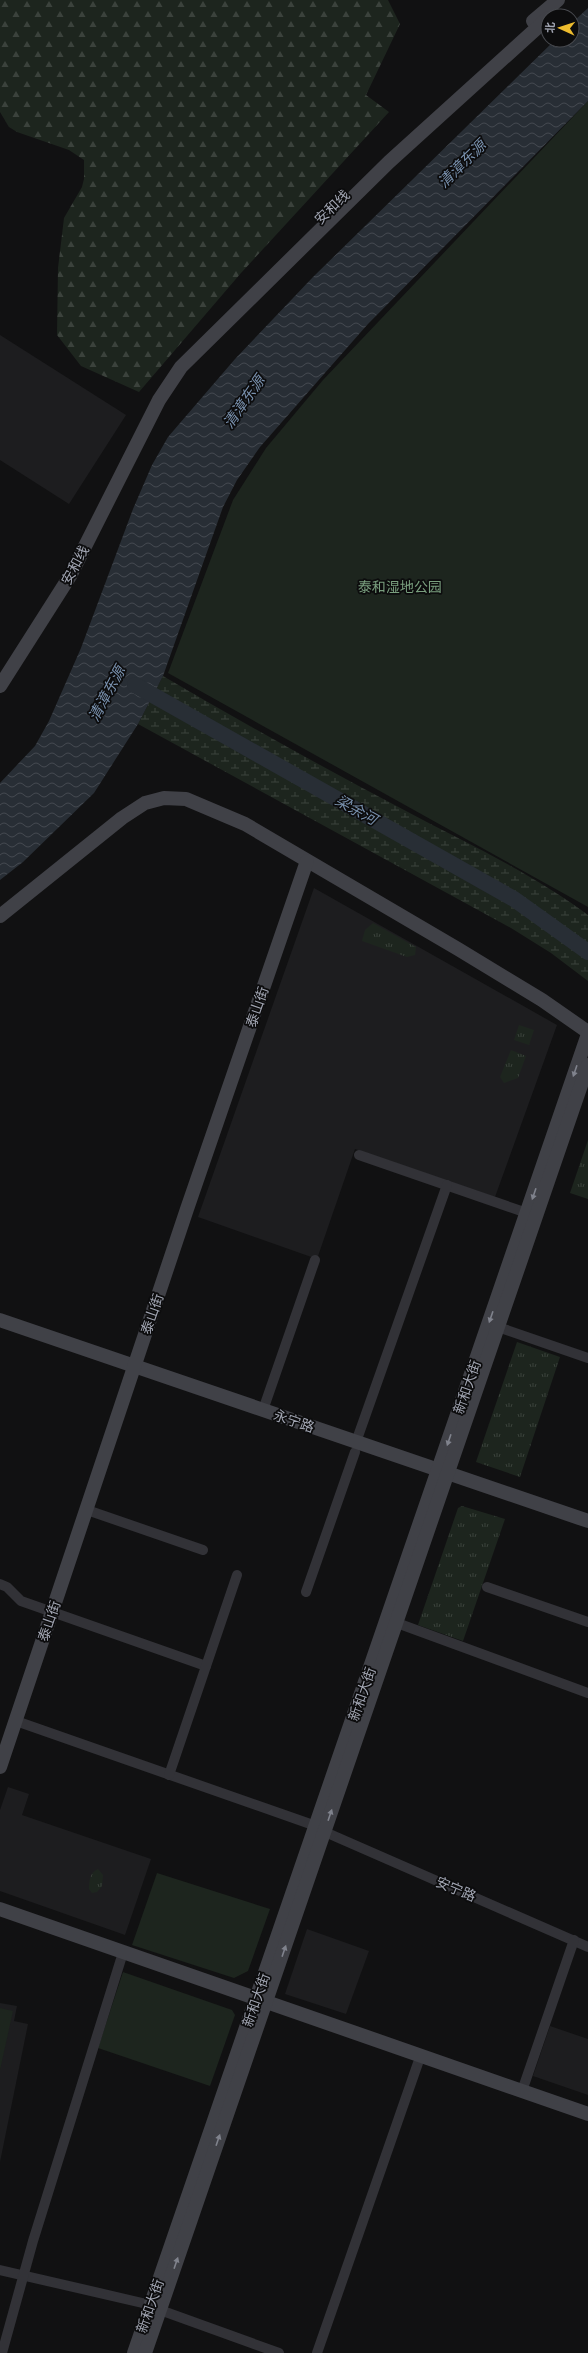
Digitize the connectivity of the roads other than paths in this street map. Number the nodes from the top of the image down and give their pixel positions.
1 (558, 0) edge
2 (569, 0) edge
3 (560, 8) edge
4 (540, 25) edge
5 (139, 439) junction
6 (0, 686) edge
7 (308, 861) junction
8 (0, 916) edge
9 (588, 1033) edge
10 (588, 1065) edge
11 (359, 1155) dead end
12 (447, 1185) junction
13 (527, 1214) junction
14 (315, 1260) dead end
15 (0, 1320) edge
16 (498, 1327) junction
17 (0, 1330) edge
18 (588, 1358) edge
19 (133, 1371) junction
20 (263, 1410) junction
21 (355, 1447) junction
22 (442, 1476) junction
23 (86, 1510) junction
24 (588, 1521) edge
25 (588, 1531) edge
26 (203, 1550) dead end
27 (238, 1575) dead end
28 (0, 1584) edge
29 (487, 1587) dead end
30 (306, 1592) dead end
31 (52, 1612) junction
32 (588, 1622) edge
33 (397, 1623) junction
34 (206, 1666) junction
35 (588, 1693) edge
36 (16, 1721) junction
37 (0, 1767) edge
38 (169, 1775) junction
39 (320, 1829) junction
40 (0, 1909) edge
41 (0, 1917) edge
42 (574, 1940) junction
43 (588, 1946) edge
44 (121, 1960) junction
45 (260, 2004) junction
46 (418, 2063) junction
47 (522, 2091) junction
48 (588, 2114) edge
49 (588, 2122) edge
50 (0, 2270) edge
51 (23, 2276) junction
52 (156, 2307) junction
53 (2, 2353) edge
54 (134, 2353) edge
55 (145, 2353) edge
56 (279, 2353) edge
57 (317, 2353) edge

1 - 5 main road, 安和线
2 - 3 main road
4 - 5 main road, 安和线
5 - 6 main road, 安和线
7 - 8 main road
7 - 9 main road
7 - 19 main road, 泰山街
9 -> 13 main road, 新和大街
10 - 16 main road, 新和大街
11 - 12 street
12 - 13 street
12 - 21 street
13 -> 22 main road, 新和大街
14 - 20 street
15 - 19 main road, 永宁路
16 - 18 street
16 - 22 main road, 新和大街
17 - 19 main road, 永宁路
19 - 20 main road, 永宁路
19 - 21 main road, 永宁路
19 - 23 main road, 泰山街
20 - 21 main road, 永宁路
21 - 22 main road, 永宁路
21 - 30 street
22 - 24 main road, 永宁路
22 - 25 main road, 永宁路
22 - 33 main road, 新和大街
22 - 39 main road, 新和大街
23 - 26 street
23 - 31 main road, 泰山街
27 - 34 street
28 - 31 street
29 - 32 street
31 - 34 street
31 - 36 main road, 泰山街
33 - 35 street
39 -> 33 main road, 新和大街
34 - 38 street
36 - 37 main road, 泰山街
36 - 38 street, 安宁路
38 - 39 street, 安宁路
39 - 42 street, 安宁路
39 - 45 main road, 新和大街
40 - 45 main road
41 - 44 main road
42 - 43 street, 安宁路
42 - 47 street
44 - 45 main road
44 - 51 street
45 - 46 main road
45 - 47 main road
45 - 52 main road, 新和大街
46 - 49 main road
46 - 57 street
47 - 48 main road
50 - 51 street
51 - 52 street
51 - 53 street
52 - 54 main road, 新和大街
52 - 55 main road, 新和大街
52 - 56 street

